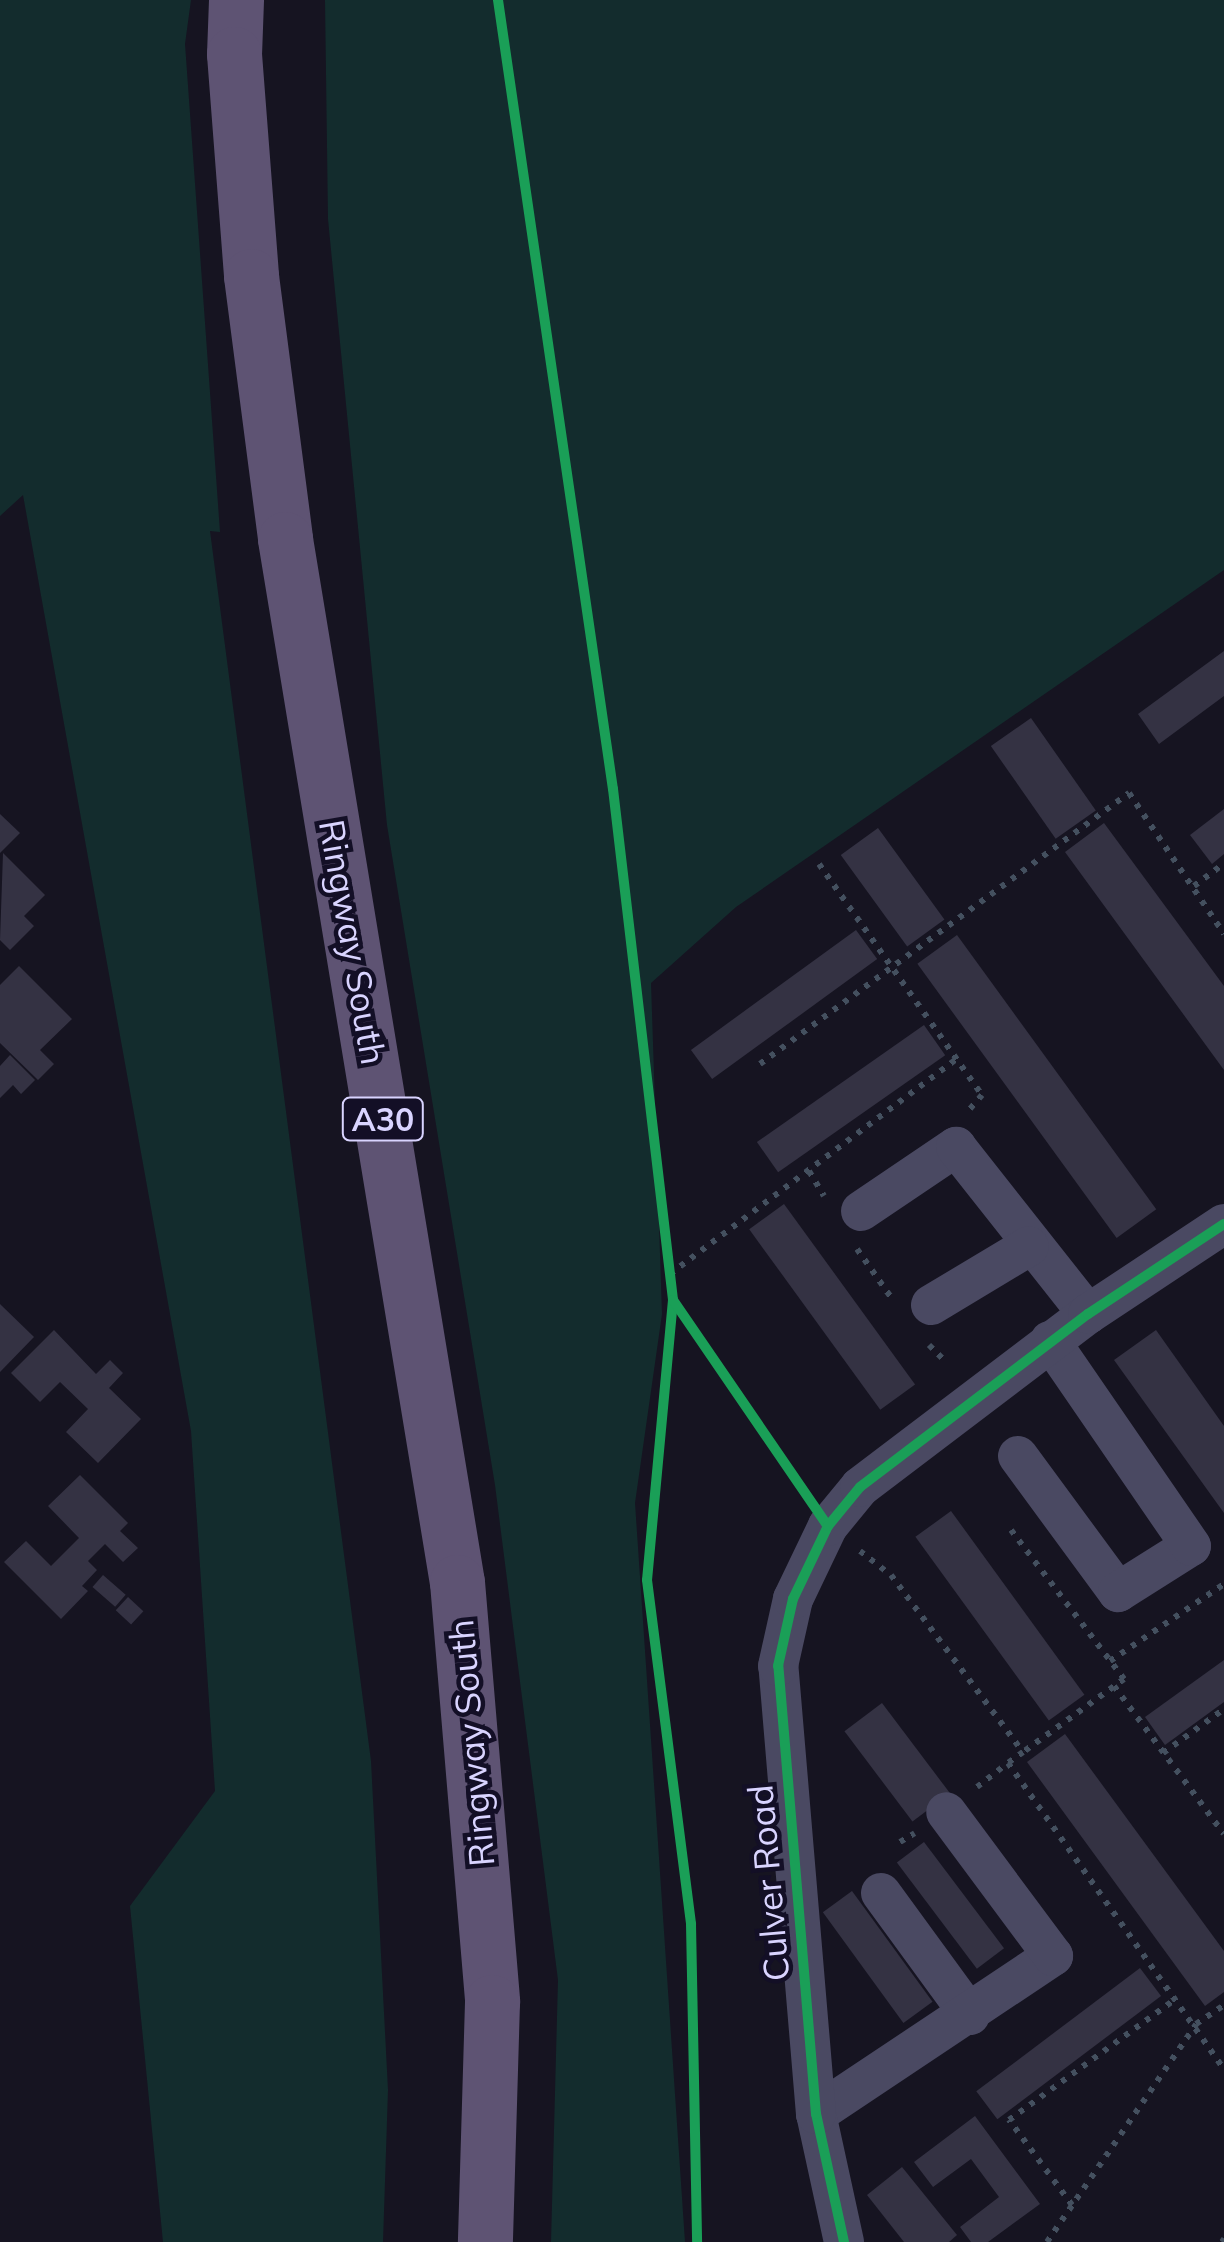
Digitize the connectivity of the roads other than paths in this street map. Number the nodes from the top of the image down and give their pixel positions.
1 (236, 0) edge
2 (849, 1222) road end
3 (1224, 1224) edge
4 (1029, 1246) junction
5 (1088, 1314) junction
6 (916, 1315) road end
7 (1050, 1342) junction
8 (1018, 1456) dead end
9 (946, 1812) dead end
10 (881, 1893) dead end
11 (970, 2015) junction
12 (816, 2114) junction
13 (485, 2242) edge
14 (844, 2242) edge

1 - 13 main road, Ringway South / A30
2 - 4 street
3 - 5 street, Culver Road
4 - 5 street
4 - 6 street
5 - 7 street, Culver Road
7 - 8 street
7 - 12 street, Culver Road
9 - 11 street
10 - 11 street
11 - 12 street
12 - 14 street, Culver Road

